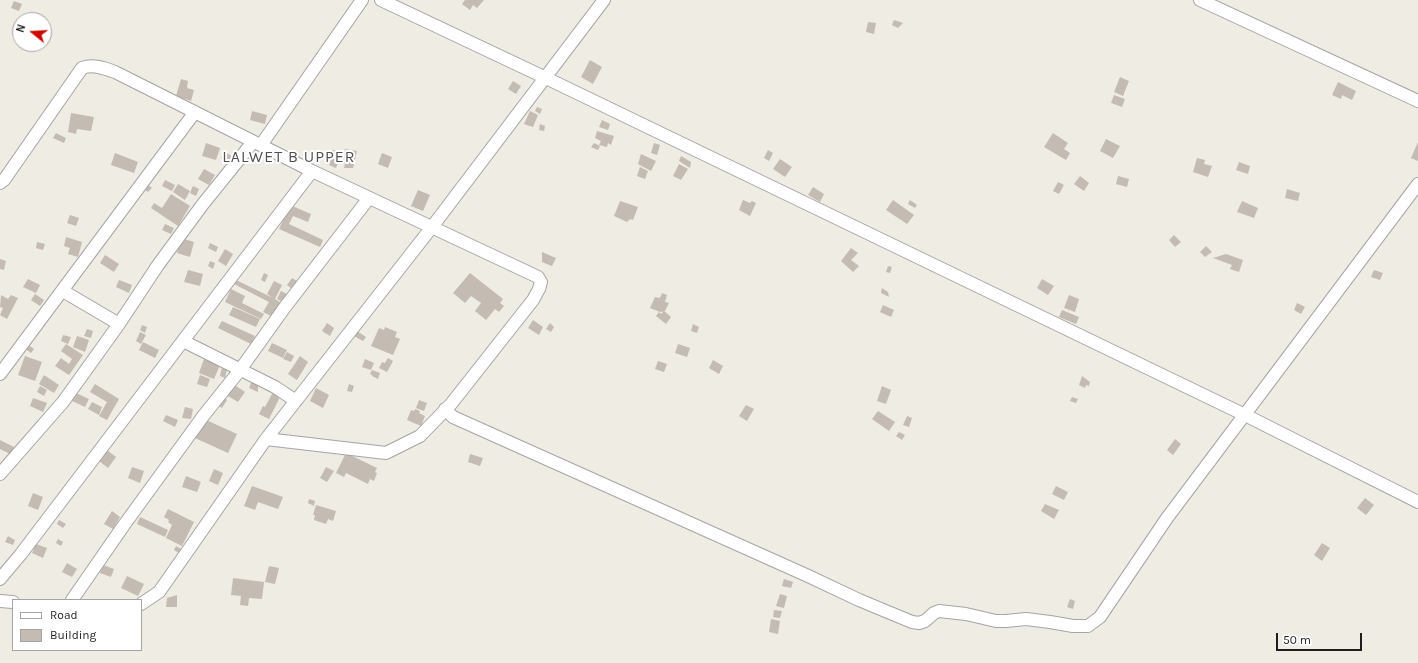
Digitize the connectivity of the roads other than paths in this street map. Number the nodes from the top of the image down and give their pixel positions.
1 (362, 0) edge
2 (381, 0) edge
3 (604, 0) edge
4 (1200, 0) edge
5 (546, 78) junction
6 (1417, 98) edge
7 (195, 112) junction
8 (257, 143) junction
9 (312, 171) junction
10 (0, 183) edge
11 (1418, 184) edge
12 (369, 198) junction
13 (432, 227) junction
14 (63, 291) junction
15 (120, 324) junction
16 (183, 341) junction
17 (240, 370) junction
18 (0, 374) edge
19 (296, 401) junction
20 (445, 409) junction
21 (1245, 415) junction
22 (266, 439) junction
23 (0, 474) edge
24 (1418, 502) edge
25 (0, 579) edge
26 (73, 599) edge
27 (0, 601) edge
28 (12, 602) edge
29 (142, 603) edge

1 - 8 street
2 - 5 street
3 - 5 street
4 - 6 street
5 - 13 street
5 - 21 street
7 - 8 street
7 - 10 street
7 - 14 street
8 - 9 street
8 - 15 street
9 - 12 street
9 - 16 street
11 - 21 street
12 - 13 street
12 - 17 street
13 - 19 street
13 - 20 street
14 - 15 street
14 - 18 street
15 - 23 street
16 - 17 street
16 - 25 street
17 - 19 street
17 - 26 street
19 - 22 street
20 - 21 street
20 - 22 street
21 - 24 street
22 - 29 street
27 - 28 street

